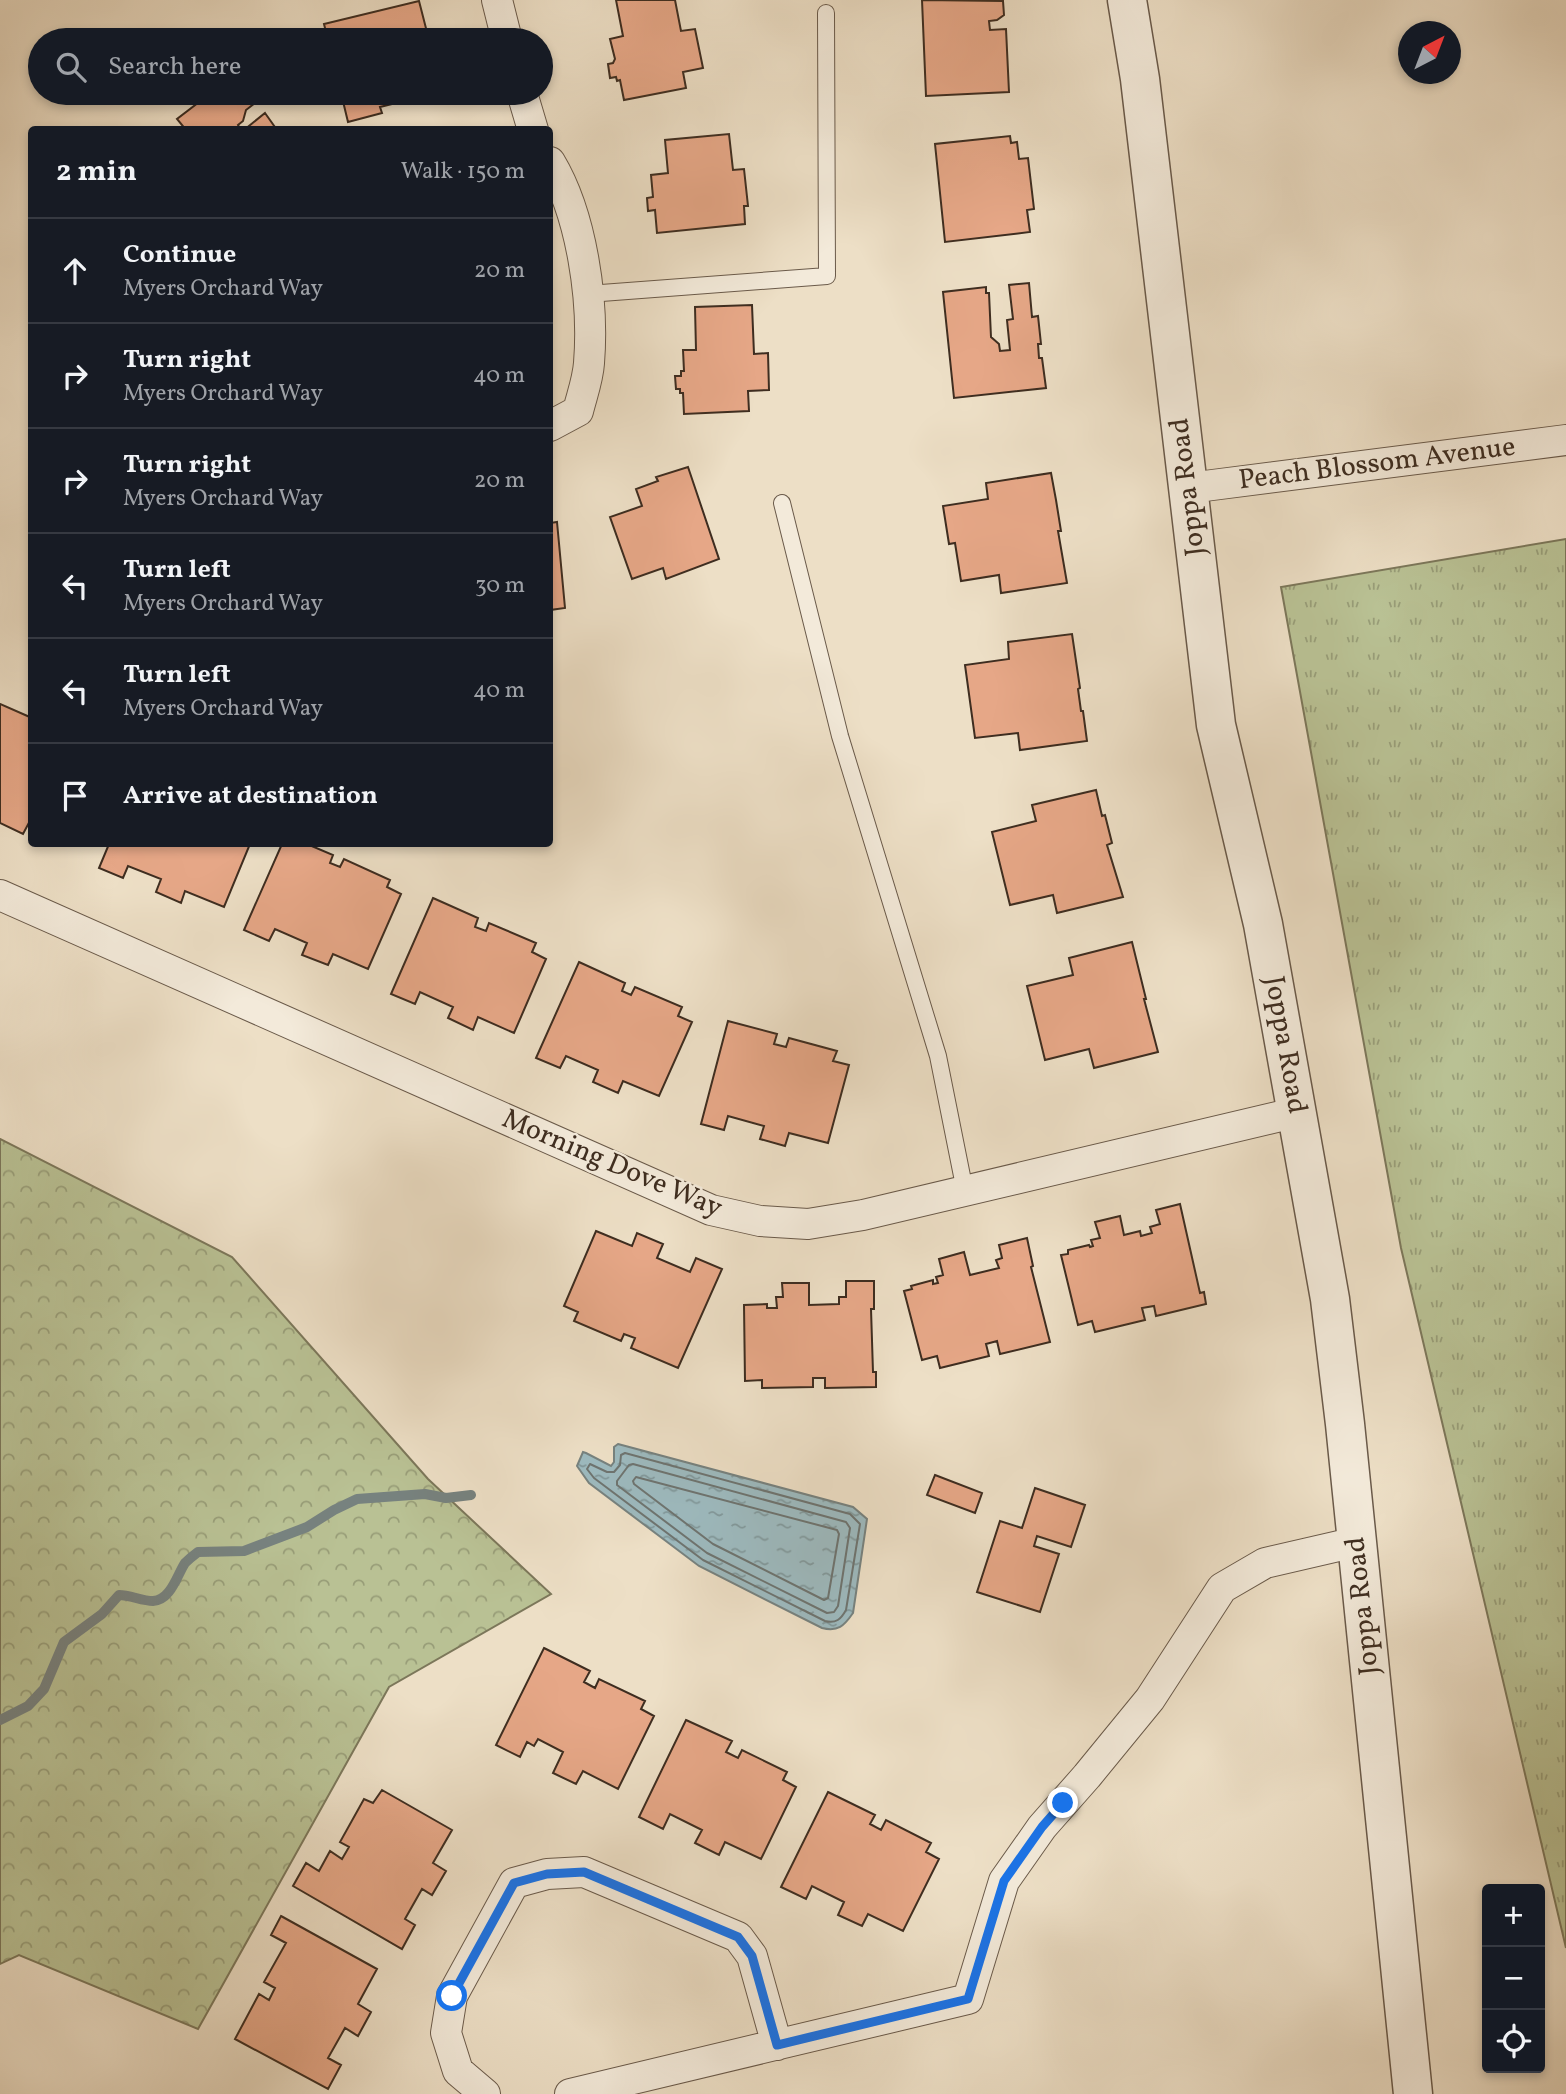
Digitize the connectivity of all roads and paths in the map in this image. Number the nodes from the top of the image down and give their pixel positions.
1 (497, 0) edge
2 (1127, 0) edge
3 (826, 13) dead end
4 (504, 28) edge
5 (526, 105) edge
6 (532, 126) edge
7 (553, 167) edge
8 (588, 294) junction
9 (553, 424) edge
10 (1566, 440) edge
11 (1189, 488) junction
12 (782, 503) dead end
13 (0, 895) edge
14 (1298, 1112) junction
15 (965, 1191) junction
16 (1356, 1542) junction
17 (777, 2045) junction
18 (485, 2094) edge
19 (570, 2094) edge
20 (1413, 2094) edge

1 - 4 street
2 - 11 street, Joppa Road
3 - 8 lane
5 - 6 street
7 - 8 street
8 - 9 street
10 - 11 street, Peach Blossom Avenue
11 - 14 street, Joppa Road
12 - 15 lane
13 - 15 street, Morning Dove Way
14 - 15 street, Morning Dove Way
14 - 16 street, Joppa Road
16 - 17 street
16 - 20 street, Joppa Road
17 - 18 street
17 - 19 street

